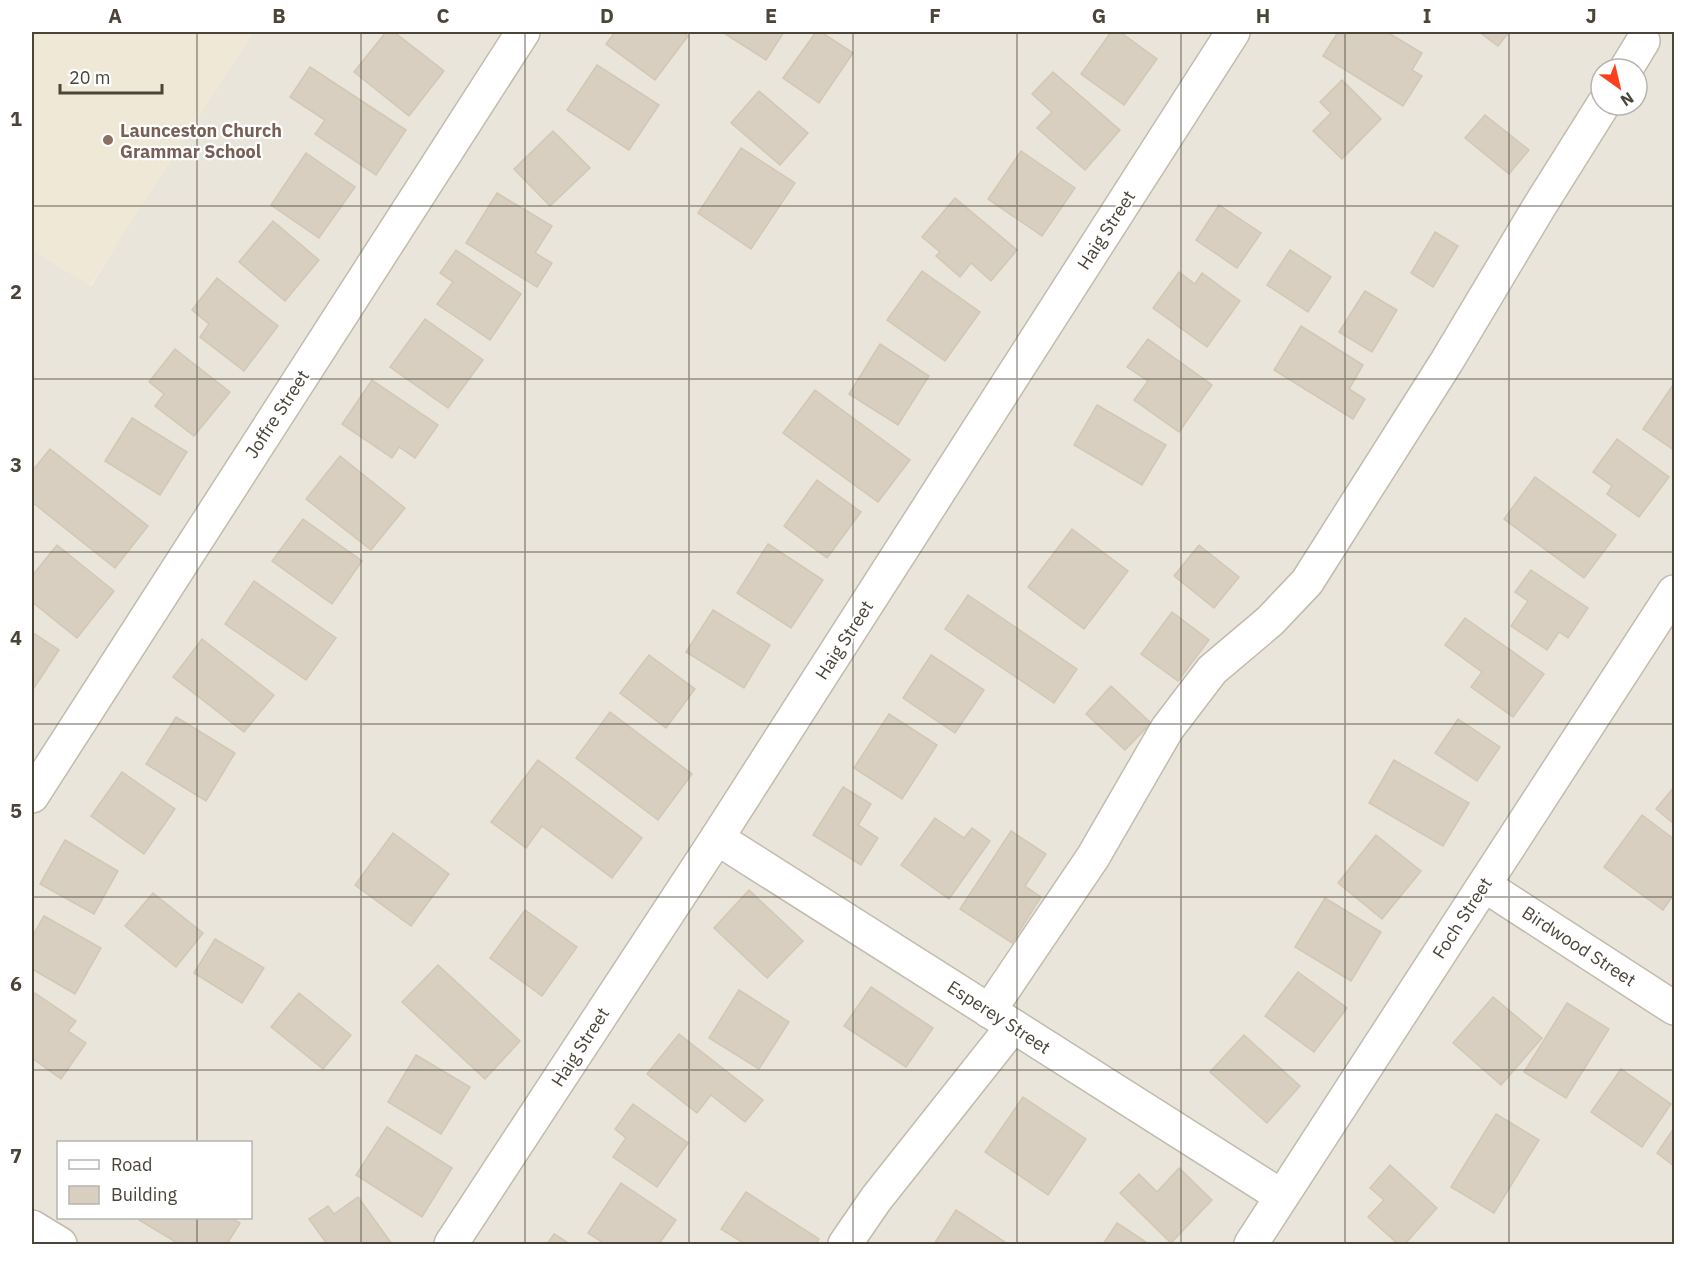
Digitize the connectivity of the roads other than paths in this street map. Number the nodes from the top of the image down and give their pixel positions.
1 (523, 32) edge
2 (1233, 32) edge
3 (1643, 41) dead end
4 (1633, 57) edge
5 (1595, 117) edge
6 (1674, 592) edge
7 (32, 796) edge
8 (717, 838) junction
9 (1484, 885) junction
10 (1674, 1008) edge
11 (1001, 1018) junction
12 (1281, 1196) junction
13 (32, 1227) edge
14 (60, 1245) edge
15 (450, 1245) edge
16 (844, 1245) edge
17 (1251, 1245) edge

1 - 7 street, Joffre Street
2 - 8 street, Haig Street
3 - 4 street
5 - 11 street
6 - 9 street, Foch Street
8 - 11 street, Esperey Street
8 - 15 street, Haig Street
9 - 10 street, Birdwood Street
9 - 12 street, Foch Street
11 - 12 street, Esperey Street
11 - 16 street
12 - 17 street, Foch Street
13 - 14 street

